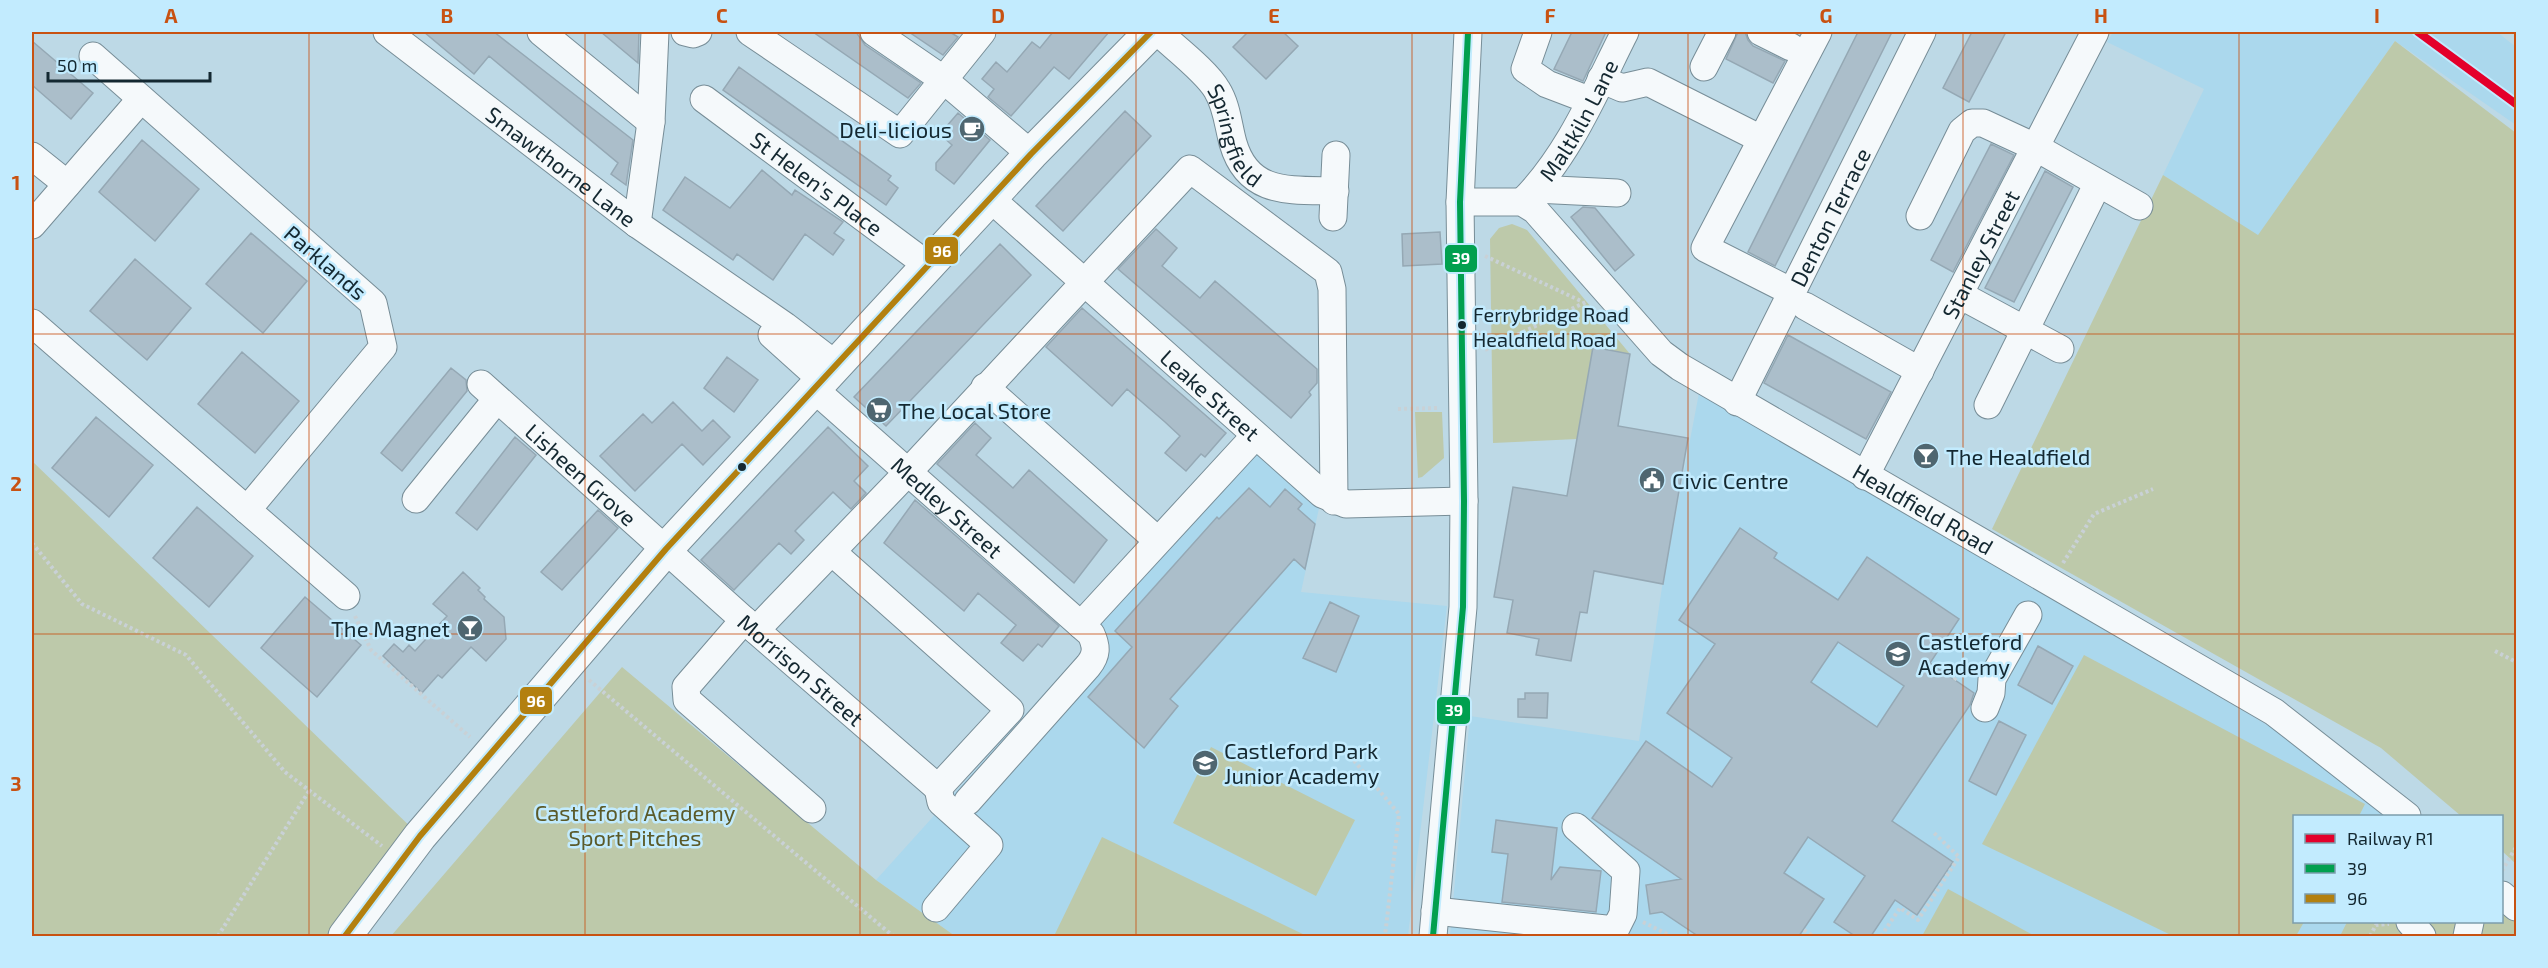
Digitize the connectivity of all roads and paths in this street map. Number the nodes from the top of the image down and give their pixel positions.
1 (387, 32) edge
2 (541, 32) edge
3 (655, 32) edge
4 (685, 32) edge
5 (699, 32) edge
6 (750, 32) edge
7 (874, 32) edge
8 (982, 32) edge
9 (1468, 32) edge
10 (1538, 32) edge
11 (1625, 32) edge
12 (1722, 32) edge
13 (1761, 32) edge
14 (1818, 32) edge
15 (1922, 32) edge
16 (2095, 32) edge
17 (1149, 33) edge
18 (1791, 47) dead end
19 (93, 56) dead end
20 (1704, 67) dead end
21 (944, 80) junction
22 (1595, 89) junction
23 (141, 99) junction
24 (704, 99) dead end
25 (651, 122) junction
26 (1761, 139) junction
27 (2035, 147) junction
28 (1031, 154) junction
29 (1336, 155) dead end
30 (32, 156) edge
31 (2098, 183) junction
32 (67, 184) junction
33 (1617, 193) dead end
34 (1529, 195) junction
35 (991, 199) junction
36 (1460, 202) junction
37 (2139, 206) dead end
38 (1920, 216) dead end
39 (637, 224) junction
40 (32, 225) edge
41 (1481, 254) dead end
42 (930, 267) junction
43 (1083, 283) junction
44 (1960, 295) junction
45 (1596, 298) junction
46 (1799, 299) junction
47 (32, 323) edge
48 (2025, 330) junction
49 (2060, 349) dead end
50 (1483, 359) dead end
51 (1920, 371) junction
52 (824, 378) junction
53 (985, 387) junction
54 (1737, 402) junction
55 (1988, 405) dead end
56 (1448, 408) dead end
57 (1398, 409) dead end
58 (1254, 436) junction
59 (909, 471) junction
60 (1865, 476) junction
61 (2153, 489) dead end
62 (416, 499) dead end
63 (1334, 501) junction
64 (1464, 501) junction
65 (247, 510) junction
66 (1157, 540) junction
67 (32, 543) edge
68 (666, 549) junction
69 (832, 552) junction
70 (2061, 567) dead end
71 (346, 596) joint
72 (2028, 615) dead end
73 (750, 625) junction
74 (1081, 625) junction
75 (2495, 651) dead end
76 (2517, 662) edge
77 (587, 679) dead end
78 (1985, 708) dead end
79 (476, 743) dead end
80 (1350, 756) dead end
81 (938, 788) junction
82 (309, 791) junction
83 (968, 801) dead end
84 (812, 809) dead end
85 (2407, 815) edge
86 (1576, 827) dead end
87 (1933, 832) dead end
88 (2517, 848) edge
89 (2515, 855) edge
90 (401, 860) junction
91 (2503, 871) edge
92 (2503, 896) edge
93 (2517, 907) edge
94 (936, 908) dead end
95 (2412, 923) edge
96 (1434, 924) edge
97 (1804, 930) dead end
98 (1614, 933) edge
99 (218, 936) edge
100 (345, 936) edge
101 (893, 936) edge
102 (1385, 936) edge
103 (1813, 936) edge
104 (1881, 936) edge
105 (2422, 936) edge

1 - 39 street, Smawthorne Lane
2 - 25 street
3 - 25 street
4 - 5 street
6 - 21 street
7 - 21 street
8 - 21 street
9 - 36 street
10 - 22 street
11 - 22 street, Maltkiln Lane
12 - 20 street
13 - 18 street
14 - 26 street
15 - 46 street, Denton Terrace
16 - 27 street, Stanley Street
17 - 28 main road
17 - 29 street, Springfield
19 - 23 street, Parklands
21 - 28 street
22 - 26 street
22 - 34 street, Maltkiln Lane
23 - 32 street
23 - 65 street, Parklands
24 - 42 street, St Helen's Place
25 - 39 street
26 - 46 street
27 - 31 street
27 - 38 street
27 - 44 street, Stanley Street
28 - 35 main road
30 - 32 street
31 - 37 street
31 - 48 street
32 - 40 street
33 - 34 street
34 - 36 street
34 - 45 street, Healdfield Road
35 - 42 main road
35 - 43 street, Leake Street
36 - 64 street
39 - 52 street, Smawthorne Lane
41 - 45 path
42 - 52 main road
43 - 53 street
43 - 58 street, Leake Street
43 - 63 street
44 - 48 street
44 - 51 street, Stanley Street
45 - 50 path
45 - 54 street, Healdfield Road
46 - 51 street
46 - 54 street, Denton Terrace
47 - 65 street
48 - 49 street
48 - 55 street
51 - 60 street, Stanley Street
52 - 59 street, Medley Street
52 - 68 main road
53 - 59 street
53 - 66 street
54 - 60 street, Healdfield Road
56 - 57 path
58 - 63 street, Leake Street
58 - 66 street
59 - 69 street
59 - 74 street, Medley Street
60 - 85 street, Healdfield Road
61 - 70 path
62 - 68 street, Lisheen Grove
63 - 64 street
64 - 96 street
65 - 71 street
66 - 74 street
67 - 82 path
68 - 73 street, Morrison Street
68 - 90 main road
69 - 73 street
69 - 81 street
71 - 79 path
72 - 78 street
73 - 81 street, Morrison Street
73 - 84 street
74 - 83 street, Medley Street
75 - 76 path
77 - 101 path
80 - 102 path
81 - 94 street, Morrison Street
82 - 90 path
82 - 99 path
86 - 98 street
87 - 104 path
88 - 89 path
89 - 91 path
90 - 100 main road
92 - 93 street
95 - 105 street
96 - 98 street
97 - 103 path

